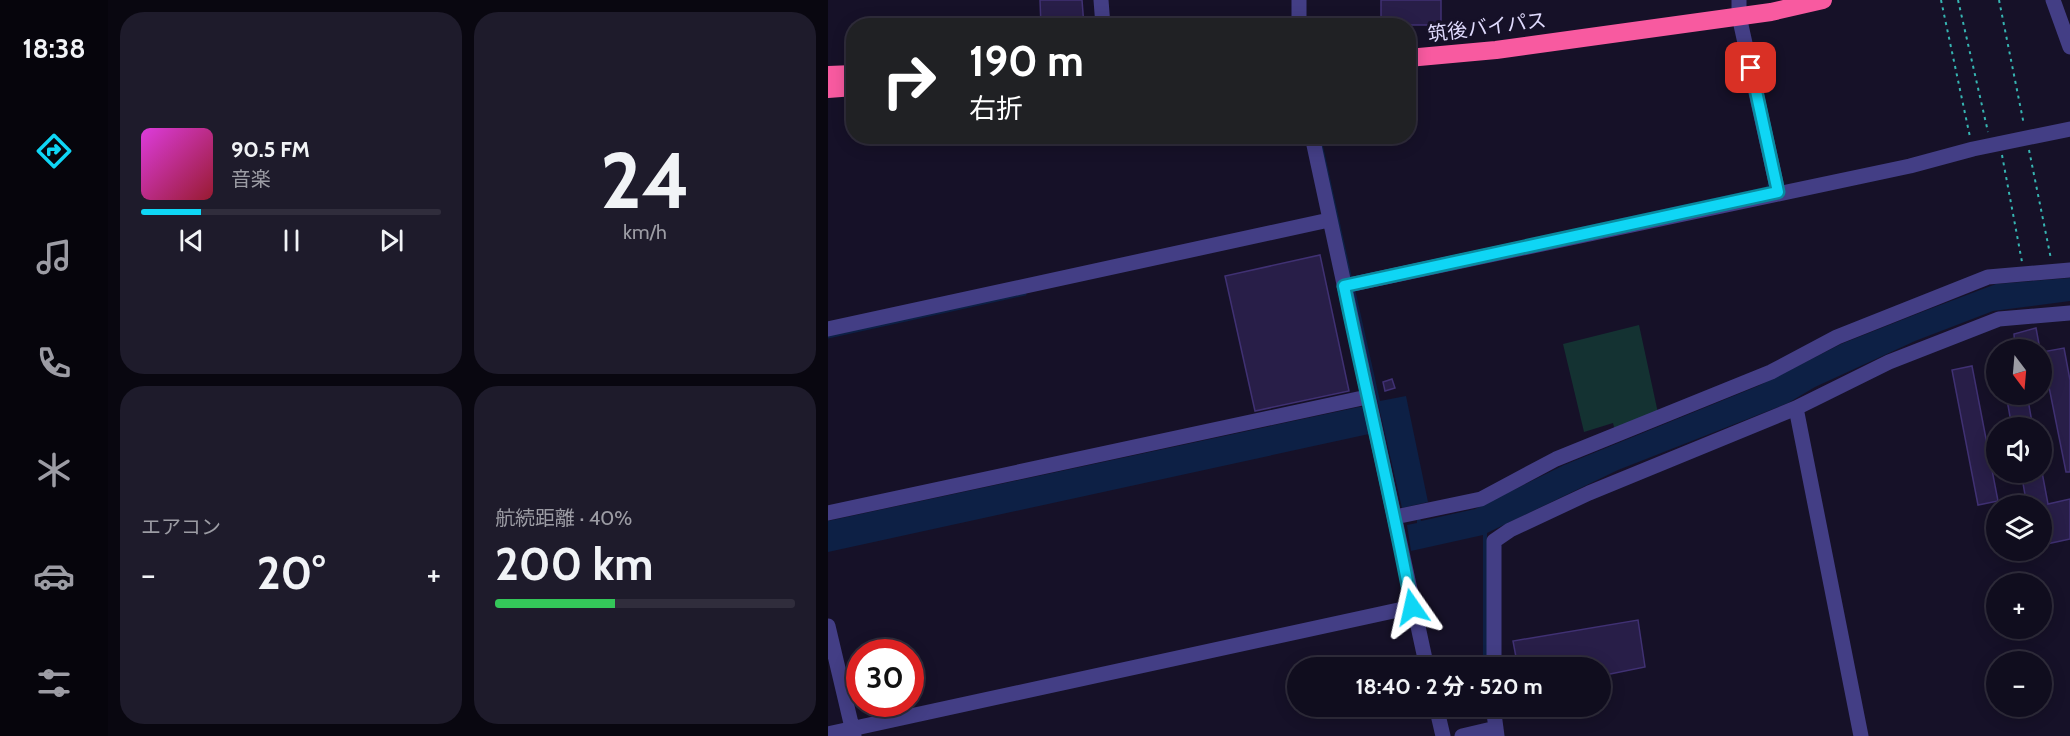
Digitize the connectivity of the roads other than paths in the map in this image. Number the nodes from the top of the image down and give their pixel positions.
1 (1101, 0) edge
2 (1299, 0) edge
3 (1821, 0) edge
4 (2053, 0) edge
5 (1739, 7) edge
6 (1102, 18) edge
7 (1299, 18) edge
8 (1416, 46) edge
9 (2070, 47) edge
10 (1416, 57) edge
11 (846, 74) edge
12 (828, 75) edge
13 (846, 88) edge
14 (828, 89) edge
15 (2070, 129) edge
16 (1314, 144) edge
17 (1778, 192) junction
18 (1329, 220) junction
19 (2070, 270) edge
20 (1344, 286) junction
21 (2070, 313) edge
22 (828, 329) edge
23 (1368, 400) junction
24 (1796, 408) junction
25 (828, 513) edge
26 (1395, 517) junction
27 (1412, 607) junction
28 (828, 626) edge
29 (1423, 657) edge
30 (1494, 657) edge
31 (1439, 717) edge
32 (1495, 717) edge
33 (853, 732) edge
34 (1497, 732) edge
35 (828, 734) edge
36 (1443, 736) edge
37 (1462, 736) edge
38 (1861, 736) edge

1 - 6 street
2 - 7 street
3 - 5 highway, 筑後バイパス
4 - 9 street
5 - 8 highway, 筑後バイパス
5 - 10 highway, 筑後バイパス
5 - 17 street
11 - 12 highway
13 - 14 highway
15 - 17 street
16 - 18 street
17 - 20 street
18 - 20 street
18 - 22 street
19 - 26 street
20 - 23 street
21 - 24 street
23 - 25 street
23 - 26 street
24 - 30 street
24 - 38 street
26 - 27 street
27 - 29 street
27 - 33 street
28 - 33 street
31 - 36 street
32 - 34 street
33 - 35 street
34 - 37 street

